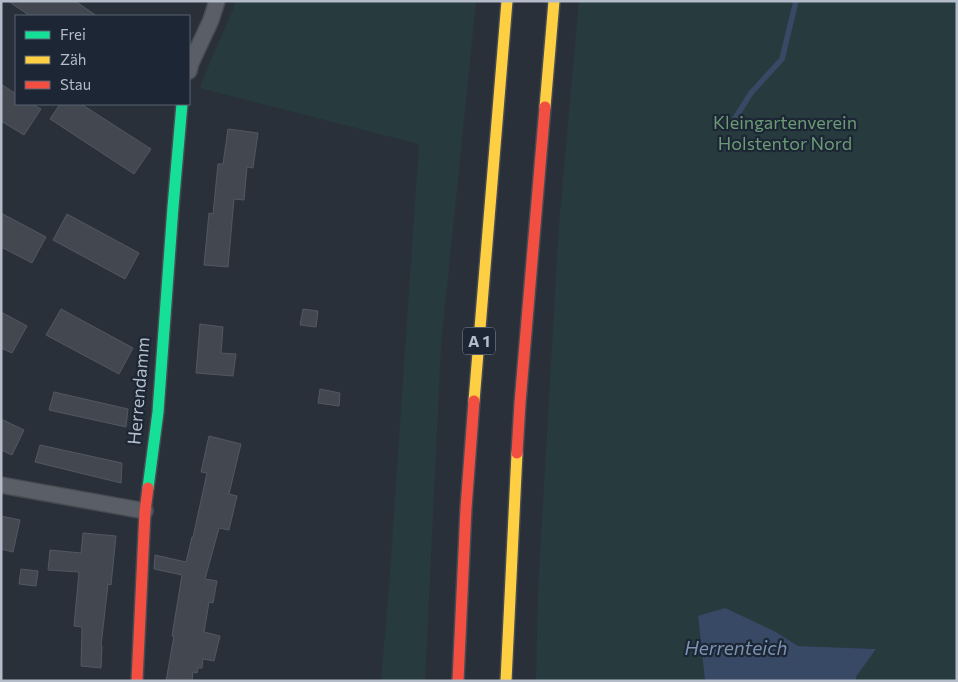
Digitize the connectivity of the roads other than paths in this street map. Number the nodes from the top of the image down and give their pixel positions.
1 (217, 1) edge
2 (507, 1) edge
3 (554, 1) edge
4 (190, 67) edge
5 (182, 105) edge
6 (1, 485) edge
7 (145, 511) junction
8 (137, 681) edge
9 (458, 681) edge
10 (506, 681) edge

1 - 4 street
2 - 9 main road, A 1
3 - 10 main road
5 - 7 main road, Herrendamm
6 - 7 street
7 - 8 main road, Herrendamm

